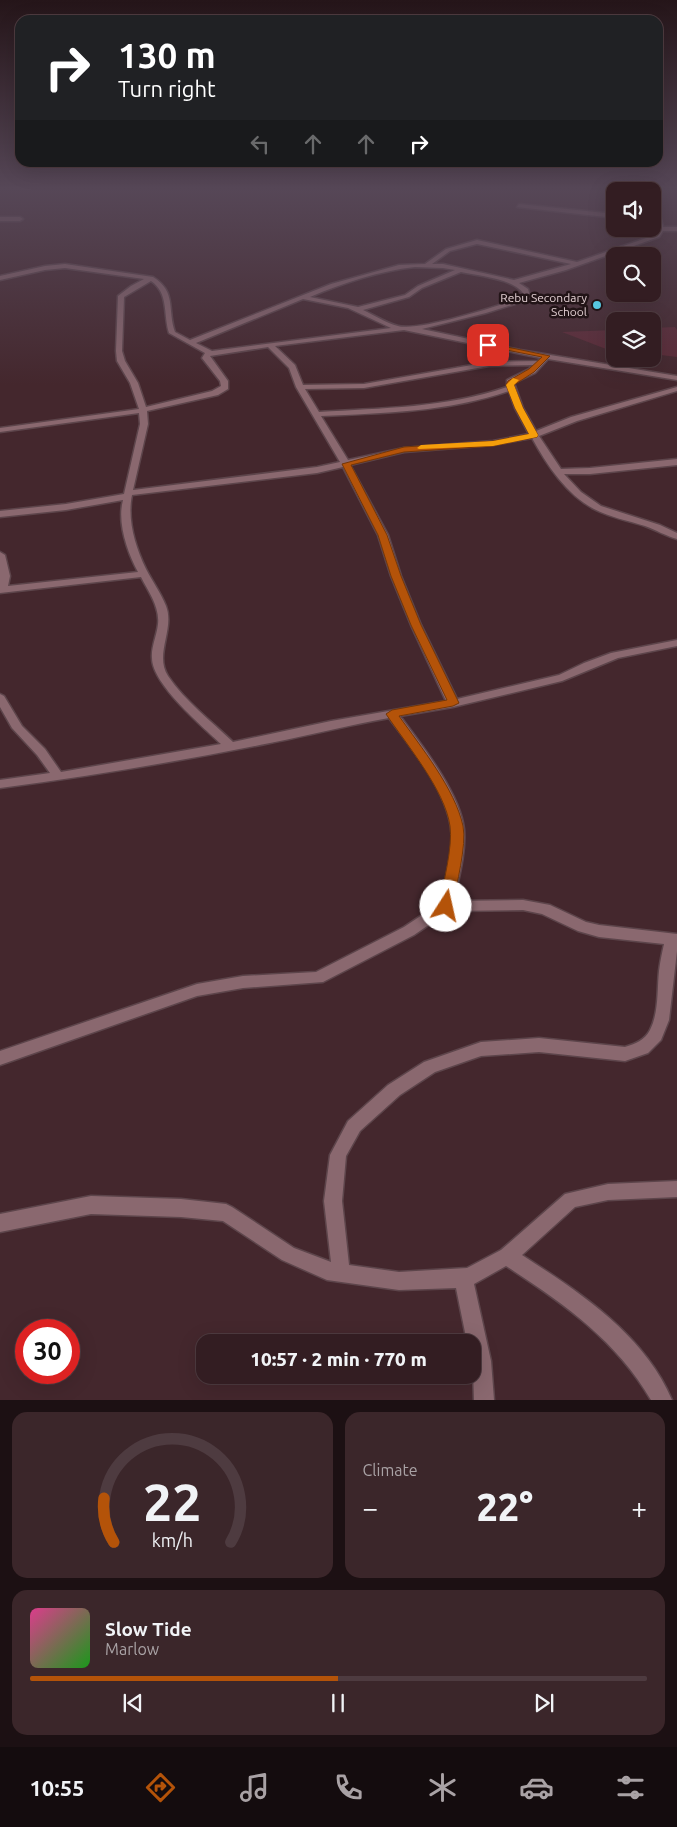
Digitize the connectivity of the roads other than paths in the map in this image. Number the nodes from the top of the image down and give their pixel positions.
1 (442, 254) edge
2 (534, 254) edge
3 (606, 254) edge
4 (428, 264) junction
5 (578, 264) junction
6 (461, 270) junction
7 (0, 278) edge
8 (151, 278) junction
9 (514, 282) junction
10 (302, 297) junction
11 (358, 309) junction
12 (398, 329) junction
13 (412, 329) junction
14 (188, 343) junction
15 (271, 346) junction
16 (210, 354) junction
17 (544, 360) junction
18 (677, 378) edge
19 (300, 387) junction
20 (511, 388) junction
21 (677, 389) edge
22 (143, 410) junction
23 (316, 414) junction
24 (0, 430) edge
25 (534, 435) junction
26 (677, 462) edge
27 (346, 464) junction
28 (558, 472) junction
29 (128, 494) junction
30 (0, 514) edge
31 (677, 536) edge
32 (0, 555) edge
33 (144, 574) junction
34 (1, 590) edge
35 (677, 643) edge
36 (0, 698) edge
37 (453, 703) junction
38 (392, 714) junction
39 (230, 746) junction
40 (58, 776) junction
41 (0, 784) edge
42 (446, 906) junction
43 (674, 940) edge
44 (0, 1058) edge
45 (677, 1189) edge
46 (0, 1222) edge
47 (507, 1256) junction
48 (341, 1273) junction
49 (463, 1278) junction
50 (484, 1400) edge
51 (662, 1400) edge

1 - 4 street
2 - 5 street
3 - 5 street
4 - 6 street
4 - 10 street
5 - 9 street
6 - 9 street
6 - 11 street
7 - 8 street
8 - 14 street
8 - 22 street
9 - 13 street
10 - 11 street
10 - 14 street
11 - 12 street
12 - 13 street
12 - 15 street
13 - 17 street
14 - 16 street
15 - 16 street
15 - 19 street
16 - 22 street
17 - 18 street
17 - 19 street
17 - 20 street
19 - 23 street
20 - 23 street
20 - 25 street
21 - 25 street
22 - 24 street
22 - 29 street
23 - 27 street
25 - 27 street
25 - 28 street
26 - 28 street
27 - 29 street
27 - 37 street
28 - 31 street
29 - 30 street
29 - 33 street
32 - 34 street
33 - 34 street
33 - 39 street
35 - 37 street
36 - 40 street
37 - 38 street
38 - 39 street
38 - 42 street
39 - 40 street
40 - 41 street
42 - 43 street
42 - 44 street
43 - 48 street
45 - 47 street
46 - 48 street
47 - 49 street
47 - 51 street
48 - 49 street
49 - 50 street

